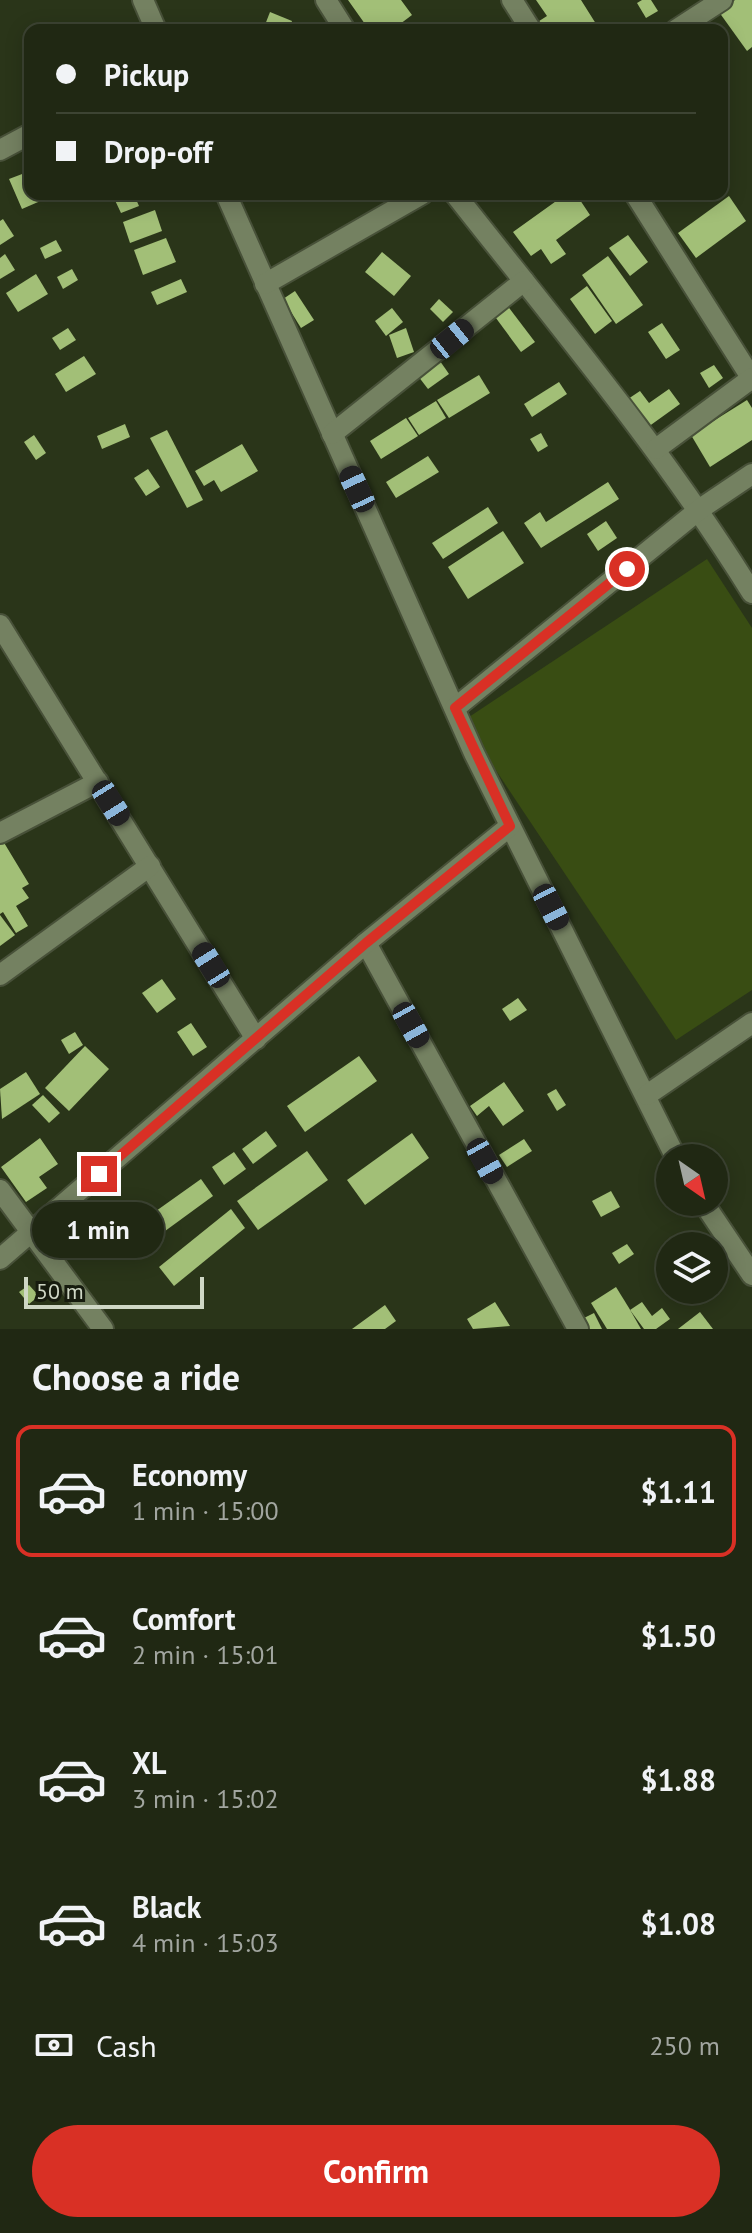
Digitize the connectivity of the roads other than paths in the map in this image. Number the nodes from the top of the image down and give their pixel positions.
1 (143, 0) edge
2 (326, 0) edge
3 (512, 0) edge
4 (722, 0) edge
5 (153, 24) edge
6 (341, 24) edge
7 (527, 24) edge
8 (685, 24) edge
9 (24, 137) edge
10 (0, 150) edge
11 (229, 200) edge
12 (412, 200) edge
13 (460, 200) edge
14 (639, 200) edge
15 (524, 281) junction
16 (265, 284) junction
17 (752, 378) edge
18 (332, 434) junction
19 (656, 449) junction
20 (752, 474) edge
21 (700, 509) junction
22 (752, 593) edge
23 (0, 625) edge
24 (6, 648) edge
25 (455, 708) junction
26 (98, 782) junction
27 (510, 826) junction
28 (0, 833) edge
29 (150, 866) junction
30 (366, 943) junction
31 (0, 975) edge
32 (752, 1023) edge
33 (256, 1039) junction
34 (647, 1095) junction
35 (670, 1144) edge
36 (0, 1190) edge
37 (712, 1216) edge
38 (31, 1232) junction
39 (0, 1259) edge
40 (752, 1275) edge
41 (574, 1327) edge
42 (103, 1329) edge

1 - 5 street
2 - 6 street
3 - 7 street
4 - 8 street
9 - 10 street
11 - 16 street
12 - 16 street
13 - 15 street
14 - 17 street
15 - 18 street
15 - 19 street
16 - 18 street
17 - 19 street
18 - 25 street
19 - 21 street
20 - 21 street
21 - 22 street
21 - 25 street
23 - 24 street
24 - 26 street
25 - 27 street
26 - 28 street
26 - 29 street
27 - 30 street
27 - 34 street
29 - 31 street
29 - 33 street
30 - 33 street
30 - 41 street
32 - 34 street
33 - 38 street
34 - 35 street
36 - 38 street
37 - 40 street
38 - 39 street
38 - 42 street

